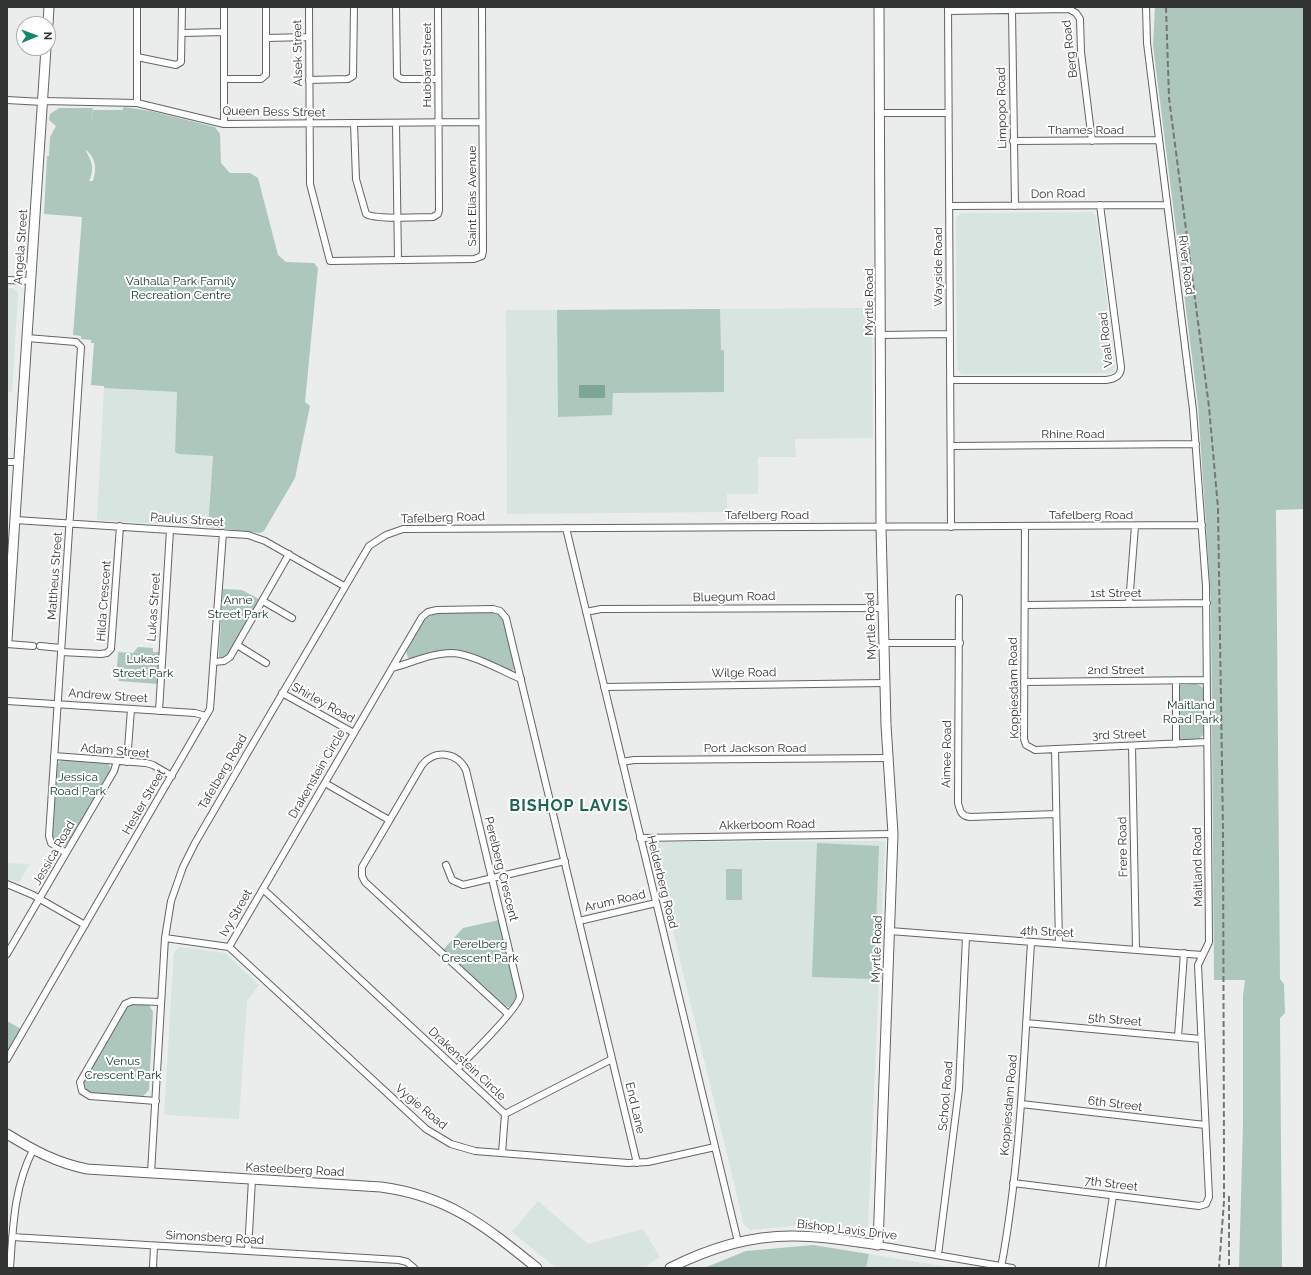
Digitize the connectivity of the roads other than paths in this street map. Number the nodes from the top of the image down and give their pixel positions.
1 (137, 7) edge
2 (182, 7) edge
3 (224, 7) edge
4 (266, 7) edge
5 (309, 7) edge
6 (354, 7) edge
7 (396, 7) edge
8 (438, 7) edge
9 (482, 7) edge
10 (879, 7) edge
11 (1146, 7) edge
12 (948, 9) edge
13 (1012, 11) junction
14 (182, 32) junction
15 (224, 32) junction
16 (309, 37) junction
17 (266, 38) junction
18 (46, 56) edge
19 (137, 57) junction
20 (224, 79) junction
21 (438, 79) junction
22 (309, 80) junction
23 (7, 100) edge
24 (43, 101) junction
25 (137, 103) junction
26 (880, 113) junction
27 (948, 113) junction
28 (482, 122) junction
29 (354, 123) junction
30 (396, 123) junction
31 (439, 123) junction
32 (224, 124) junction
33 (310, 124) junction
34 (1159, 140) junction
35 (1014, 141) junction
36 (1092, 141) junction
37 (1100, 205) junction
38 (1167, 205) junction
39 (949, 206) junction
40 (1015, 206) junction
41 (397, 217) junction
42 (398, 260) junction
43 (330, 261) joint
44 (7, 280) edge
45 (31, 282) junction
46 (950, 334) junction
47 (881, 335) junction
48 (27, 338) junction
49 (950, 380) junction
50 (1196, 444) junction
51 (951, 446) junction
52 (7, 462) edge
53 (19, 462) junction
54 (15, 520) junction
55 (70, 523) junction
56 (1202, 525) junction
57 (120, 526) junction
58 (1025, 526) junction
59 (1135, 526) junction
60 (881, 527) junction
61 (951, 527) junction
62 (566, 528) junction
63 (170, 530) junction
64 (223, 533) junction
65 (289, 554) junction
66 (344, 586) junction
67 (959, 598) dead end
68 (263, 601) junction
69 (1207, 603) junction
70 (1129, 604) junction
71 (1025, 605) junction
72 (882, 608) junction
73 (586, 612) junction
74 (292, 618) dead end
75 (7, 640) edge
76 (960, 643) junction
77 (7, 644) edge
78 (884, 644) junction
79 (237, 645) junction
80 (33, 646) dead end
81 (40, 646) dead end
82 (61, 650) junction
83 (214, 662) junction
84 (266, 663) dead end
85 (392, 668) junction
86 (521, 679) junction
87 (1207, 680) junction
88 (1176, 681) junction
89 (1024, 682) junction
90 (885, 683) junction
91 (604, 686) junction
92 (282, 693) junction
93 (7, 701) edge
94 (58, 704) junction
95 (131, 709) junction
96 (159, 711) junction
97 (206, 716) junction
98 (354, 733) junction
99 (1208, 742) junction
100 (1176, 744) junction
101 (1132, 746) junction
102 (1055, 749) junction
103 (54, 756) junction
104 (888, 758) junction
105 (117, 761) junction
106 (127, 762) junction
107 (622, 762) junction
108 (172, 776) junction
109 (325, 783) junction
110 (1056, 814) junction
111 (390, 820) junction
112 (893, 834) junction
113 (640, 838) junction
114 (66, 853) junction
115 (565, 860) junction
116 (446, 865) dead end
117 (492, 877) junction
118 (7, 884) edge
119 (263, 889) junction
120 (39, 899) junction
121 (656, 903) junction
122 (579, 921) junction
123 (85, 925) junction
124 (890, 931) junction
125 (966, 937) junction
126 (165, 938) junction
127 (1031, 943) junction
128 (1059, 944) junction
129 (229, 947) junction
130 (1136, 949) junction
131 (1184, 953) junction
132 (7, 954) edge
133 (1202, 955) junction
134 (161, 1002) junction
135 (508, 1014) junction
136 (1026, 1023) junction
137 (1178, 1037) junction
138 (1201, 1039) junction
139 (7, 1059) edge
140 (612, 1059) junction
141 (457, 1070) junction
142 (156, 1100) junction
143 (1021, 1104) junction
144 (505, 1114) junction
145 (1206, 1125) junction
146 (7, 1134) edge
147 (715, 1147) junction
148 (33, 1150) junction
149 (502, 1153) junction
150 (637, 1163) junction
151 (151, 1173) junction
152 (252, 1179) junction
153 (1013, 1183) junction
154 (1113, 1196) junction
155 (1206, 1204) joint
156 (12, 1237) junction
157 (738, 1242) junction
158 (878, 1245) junction
159 (154, 1246) junction
160 (248, 1251) junction
161 (938, 1255) junction
162 (1002, 1267) edge
163 (10, 1268) edge
164 (154, 1268) edge
165 (414, 1268) edge
166 (537, 1268) edge
167 (670, 1268) edge
168 (1012, 1268) edge
169 (1102, 1268) edge

1 - 19 street
2 - 14 street
3 - 15 street
4 - 17 street
5 - 16 street, Alsek Street
6 - 22 street
7 - 21 street
8 - 21 street, Hubbard Street
9 - 28 street, Saint Elias Avenue
10 - 26 street, Myrtle Road
11 - 34 street, River Road
12 - 13 street, Berg Road
12 - 27 street, Wayside Road
13 - 35 street, Limpopo Road
13 - 36 street, Berg Road
14 - 15 street
14 - 19 street
15 - 20 street
16 - 17 street
16 - 22 street, Alsek Street
17 - 20 street
18 - 24 street, Angela Street
19 - 25 street
20 - 32 street
21 - 31 street, Hubbard Street
22 - 33 street, Alsek Street
23 - 24 street, Queen Bess Street
24 - 25 street, Queen Bess Street
24 - 45 street, Angela Street
25 - 32 street, Queen Bess Street
26 - 27 street
26 - 47 street, Myrtle Road
27 - 39 street, Wayside Road
28 - 31 street, Queen Bess Street
28 - 42 street, Saint Elias Avenue
29 - 30 street, Queen Bess Street
29 - 33 street, Queen Bess Street
29 - 41 street
30 - 31 street, Queen Bess Street
30 - 41 street
31 - 41 street, Hubbard Street
32 - 33 street, Queen Bess Street
33 - 43 street, Alsek Street
34 - 36 street, Thames Road
34 - 38 street, River Road
35 - 36 street, Thames Road
35 - 40 street, Limpopo Road
37 - 38 street, Don Road
37 - 40 street, Don Road
37 - 49 street, Vaal Road
38 - 50 street, River Road
39 - 40 street, Don Road
39 - 46 street, Wayside Road
41 - 42 street
42 - 43 street, Saint Elias Avenue
44 - 45 street
45 - 48 street, Angela Street
46 - 47 street
46 - 49 street, Wayside Road
47 - 60 street, Myrtle Road
48 - 53 street, Angela Street
48 - 55 street, Mattheus Street
49 - 51 street, Wayside Road
50 - 51 street, Rhine Road
50 - 56 street, River Road
51 - 61 street, Wayside Road
52 - 53 street
53 - 54 street, Angela Street
54 - 55 street, Paulus Street
54 - 75 street, Angela Street
55 - 57 street, Paulus Street
55 - 82 street, Mattheus Street
56 - 59 street, Tafelberg Road
56 - 69 street, Maitland Road
57 - 63 street, Paulus Street
57 - 82 street, Hilda Crescent
58 - 59 street, Tafelberg Road
58 - 61 street, Tafelberg Road
58 - 71 street, Koppiesdam Road
59 - 70 street
60 - 61 street, Tafelberg Road
60 - 62 street, Tafelberg Road
60 - 72 street, Myrtle Road
62 - 66 street, Tafelberg Road
62 - 73 street, Helderberg Road
63 - 64 street, Paulus Street
63 - 96 street, Lukas Street
64 - 65 street, Paulus Street
64 - 83 street, Hester Street
65 - 66 street, Paulus Street
65 - 68 street
66 - 92 street, Tafelberg Road
67 - 76 street, Aimee Road
68 - 74 street
68 - 79 street
69 - 70 street, 1st Street
69 - 87 street, Maitland Road
70 - 71 street, 1st Street
71 - 89 street, Koppiesdam Road
72 - 73 street, Bluegum Road
72 - 78 street, Myrtle Road
73 - 91 street, Helderberg Road
76 - 78 street
76 - 110 street, Aimee Road
77 - 80 street
78 - 90 street, Myrtle Road
79 - 83 street
79 - 84 street
81 - 82 street
82 - 94 street, Mattheus Street
83 - 97 street, Hester Street
85 - 86 street
85 - 86 street, Drakenstein Circle
85 - 98 street, Drakenstein Circle
86 - 115 street, Drakenstein Circle
87 - 88 street, 2nd Street
87 - 99 street, Maitland Road
88 - 89 street, 2nd Street
88 - 100 street
89 - 102 street, Koppiesdam Road
90 - 91 street, Wilge Road
90 - 104 street, Myrtle Road
91 - 107 street, Helderberg Road
92 - 98 street, Shirley Road
92 - 126 street, Tafelberg Road
93 - 94 street, Andrew Street
94 - 95 street, Andrew Street
94 - 103 street, Mattheus Street
95 - 96 street, Andrew Street
95 - 106 street
96 - 97 street, Andrew Street
97 - 108 street, Hester Street
98 - 109 street, Drakenstein Circle
99 - 100 street, 3rd Street
99 - 133 street, Maitland Road
100 - 101 street, 3rd Street
101 - 102 street, 3rd Street
101 - 130 street, Frere Road
102 - 110 street
103 - 105 street, Adam Street
103 - 114 street, Mattheus Street
104 - 107 street, Port Jackson Road
104 - 112 street, Myrtle Road
105 - 106 street, Adam Street
105 - 114 street, Jessica Road
106 - 108 street, Adam Street
107 - 113 street, Helderberg Road
108 - 123 street, Hester Street
109 - 111 street
109 - 119 street, Drakenstein Circle
110 - 128 street
111 - 117 street, Perelberg Crescent
111 - 135 street, Perelberg Crescent
112 - 113 street, Akkerboom Road
112 - 124 street, Myrtle Road
113 - 121 street, Helderberg Road
114 - 120 street, Jessica Road
115 - 117 street
115 - 122 street, Drakenstein Circle
116 - 117 street
117 - 135 street, Perelberg Crescent
118 - 120 street
119 - 129 street, Ivy Street
119 - 141 street, Drakenstein Circle
120 - 123 street
120 - 132 street, Jessica Road
121 - 122 street, Arum Road
121 - 147 street, Helderberg Road
122 - 140 street, Drakenstein Circle
123 - 139 street, Hester Street
124 - 125 street, 4th Street
124 - 158 street, Myrtle Road
125 - 127 street, 4th Street
125 - 161 street, School Road
126 - 129 street
126 - 134 street, Tafelberg Road
127 - 128 street, 4th Street
127 - 136 street, Koppiesdam Road
128 - 130 street, 4th Street
129 - 149 street, Vygie Road
130 - 131 street, 4th Street
131 - 133 street, 4th Street
131 - 137 street
133 - 138 street, Maitland Road
134 - 142 street, Tafelberg Road
134 - 142 street
135 - 141 street
136 - 137 street, 5th Street
136 - 143 street, Koppiesdam Road
137 - 138 street, 5th Street
138 - 145 street, Maitland Road
140 - 144 street, Drakenstein Circle
140 - 150 street, End Lane
141 - 144 street, Drakenstein Circle
142 - 151 street, Tafelberg Road
143 - 145 street, 6th Street
143 - 153 street, Koppiesdam Road
144 - 149 street
145 - 155 street, Maitland Road
146 - 148 street, Kasteelberg Road
147 - 150 street, Vygie Road
147 - 157 street, Helderberg Road
148 - 151 street, Kasteelberg Road
148 - 156 street
149 - 150 street, Vygie Road
151 - 152 street, Kasteelberg Road
152 - 160 street
152 - 166 street, Kasteelberg Road
153 - 154 street, 7th Street
153 - 162 street, Koppiesdam Road
154 - 155 street, 7th Street
154 - 169 street
156 - 159 street, Simonsberg Road
156 - 163 street
157 - 158 street, Bishop Lavis Drive
157 - 167 street, Bishop Lavis Drive
158 - 161 street, Bishop Lavis Drive
159 - 160 street, Simonsberg Road
159 - 164 street
160 - 165 street, Simonsberg Road
161 - 162 street, Bishop Lavis Drive
162 - 168 street, Bishop Lavis Drive

